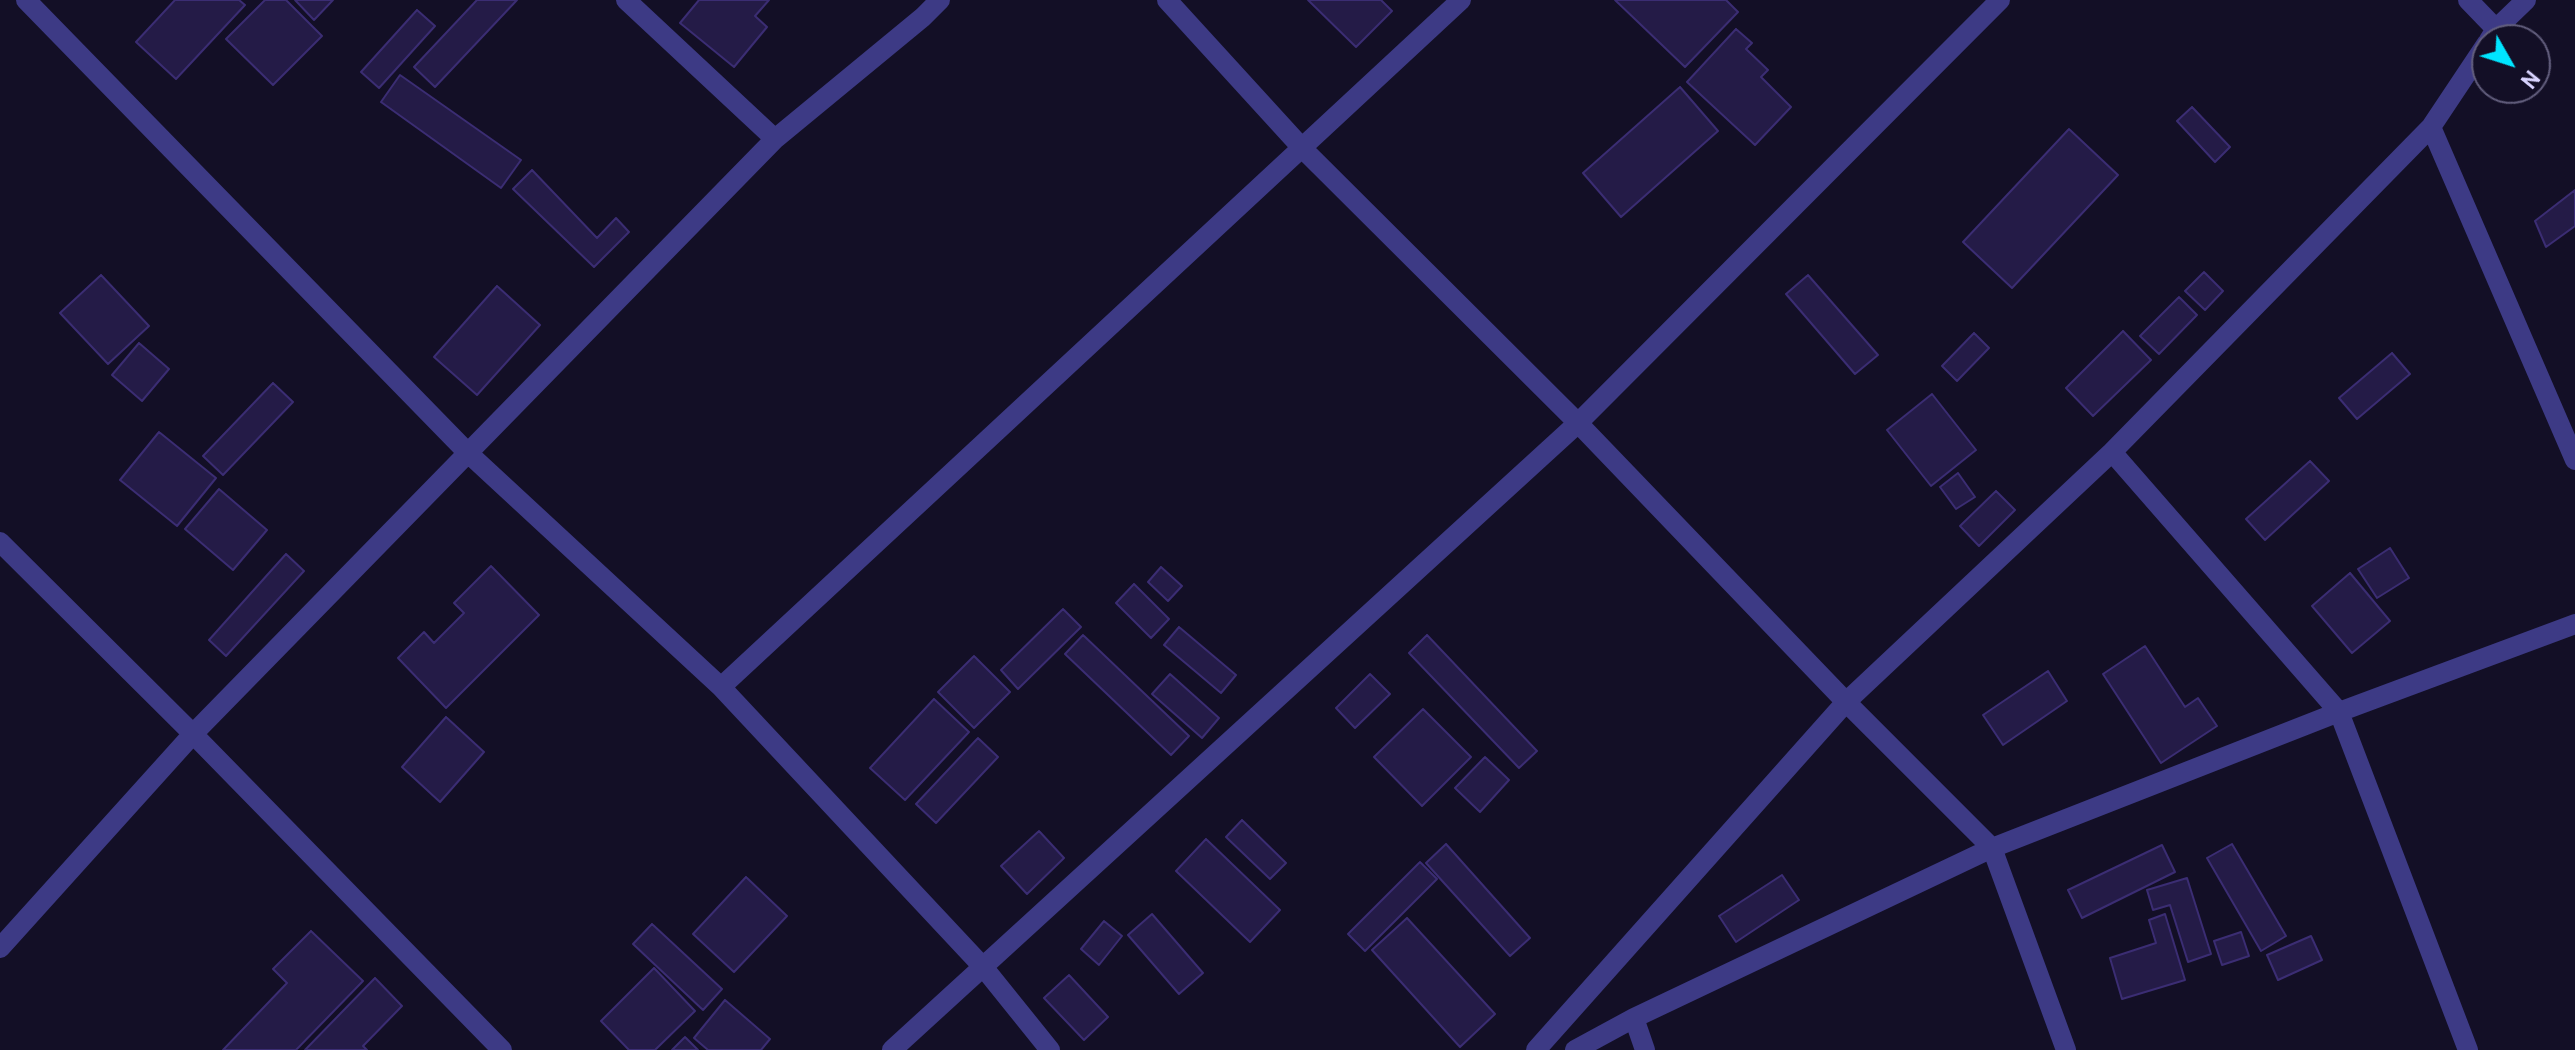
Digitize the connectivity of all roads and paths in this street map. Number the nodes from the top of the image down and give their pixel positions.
1 (26, 0) edge
2 (626, 0) edge
3 (940, 0) edge
4 (1167, 0) edge
5 (1461, 0) edge
6 (2000, 0) edge
7 (2468, 0) edge
8 (2526, 0) edge
9 (2483, 24) edge
10 (2503, 24) edge
11 (2471, 67) edge
12 (2431, 127) junction
13 (775, 139) junction
14 (1303, 149) junction
15 (1578, 423) junction
16 (467, 452) junction
17 (2112, 452) junction
18 (2575, 460) edge
19 (0, 542) edge
20 (2575, 624) edge
21 (721, 687) junction
22 (1846, 702) junction
23 (2339, 712) junction
24 (193, 734) junction
25 (1992, 848) junction
26 (0, 948) edge
27 (984, 968) junction
28 (1634, 1018) junction
29 (502, 1050) edge
30 (892, 1050) edge
31 (1050, 1050) edge
32 (1536, 1050) edge
33 (1575, 1050) edge
34 (1645, 1050) edge
35 (2066, 1050) edge
36 (2468, 1050) edge

1 - 16 street
2 - 13 street
3 - 13 street
4 - 14 street
5 - 14 street
6 - 15 street
7 - 9 street
8 - 10 street
11 - 12 street
12 - 17 street
12 - 18 street
13 - 16 street
14 - 15 street
14 - 21 street
15 - 22 street
15 - 27 street
16 - 21 street
16 - 24 street
17 - 22 street
17 - 23 street
19 - 24 street
20 - 23 street
21 - 27 street
22 - 25 street
22 - 32 street
23 - 25 street
23 - 36 street
24 - 26 street
24 - 29 street
25 - 28 street
25 - 35 street
27 - 30 street
27 - 31 street
28 - 33 street
28 - 34 street

